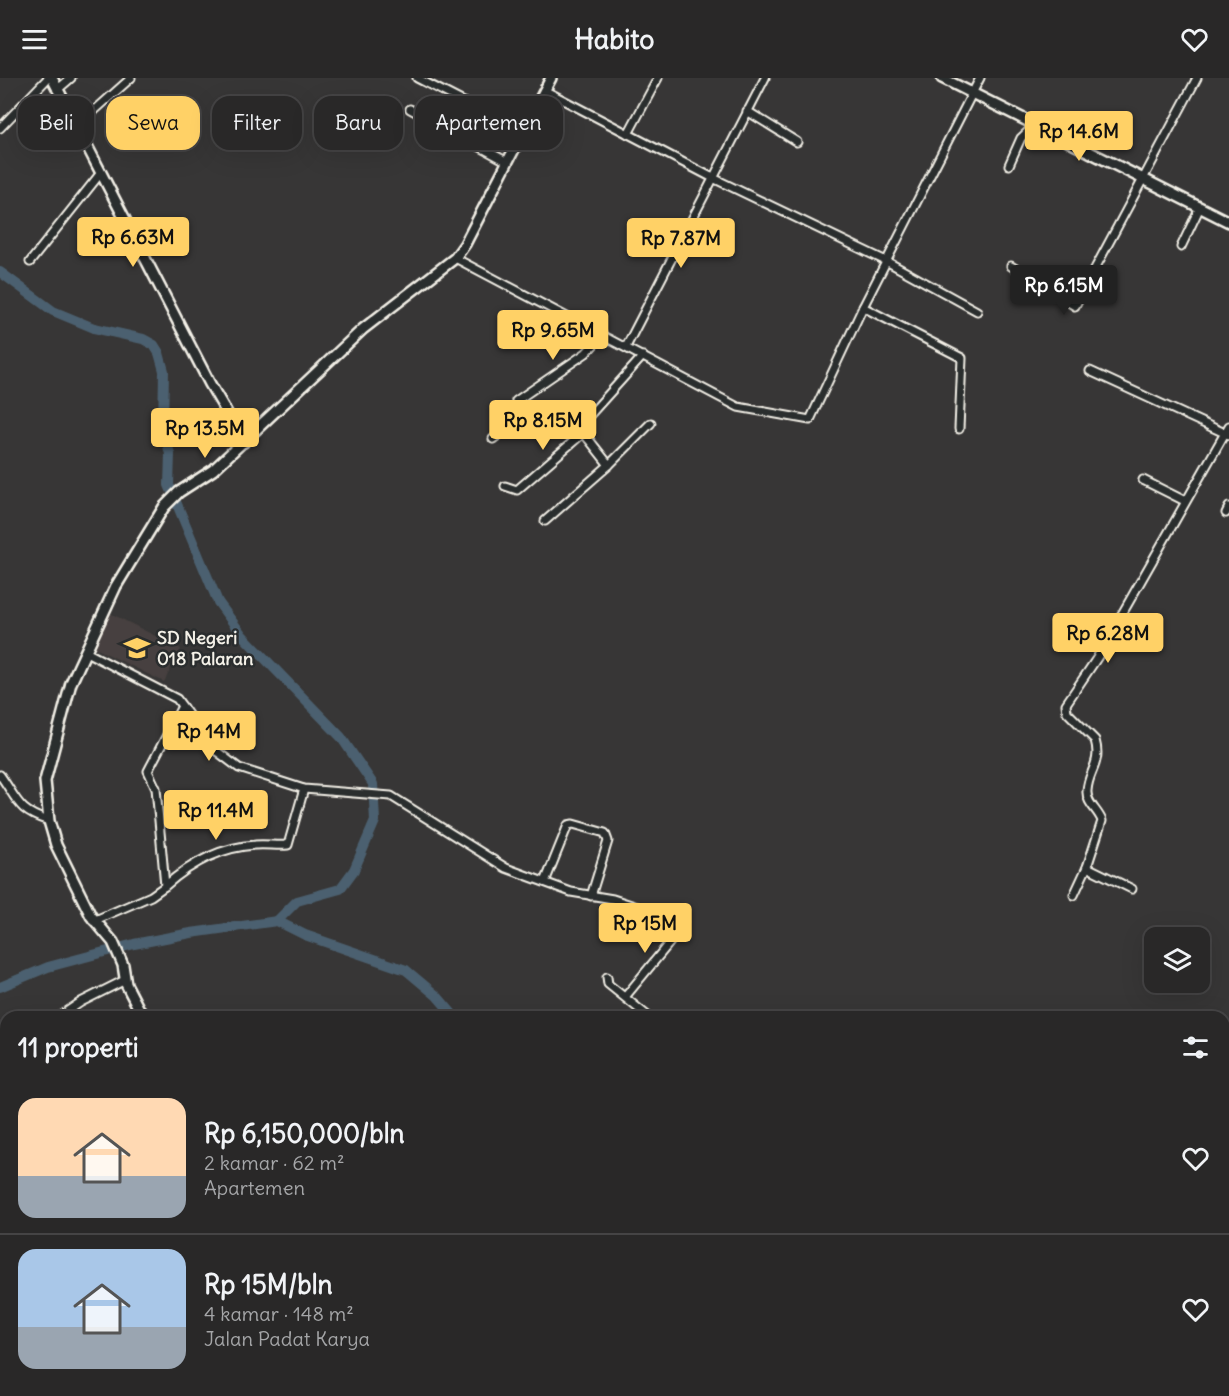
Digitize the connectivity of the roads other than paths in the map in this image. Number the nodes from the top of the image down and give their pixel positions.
1 (50, 78) edge
2 (71, 78) edge
3 (132, 78) edge
4 (417, 78) edge
5 (551, 78) edge
6 (658, 78) edge
7 (765, 78) edge
8 (942, 78) edge
9 (980, 78) edge
10 (1197, 78) edge
11 (57, 90) junction
12 (544, 90) junction
13 (972, 94) junction
14 (60, 96) edge
15 (452, 96) edge
16 (541, 96) edge
17 (410, 109) dead end
18 (94, 111) edge
19 (747, 111) junction
20 (1035, 125) junction
21 (0, 128) edge
22 (628, 134) junction
23 (797, 142) dead end
24 (88, 150) edge
25 (512, 150) edge
26 (506, 161) junction
27 (1009, 165) dead end
28 (100, 174) junction
29 (713, 178) junction
30 (1144, 179) junction
31 (1200, 207) junction
32 (1229, 222) edge
33 (1181, 247) dead end
34 (455, 258) junction
35 (886, 261) junction
36 (30, 262) dead end
37 (1011, 266) dead end
38 (863, 307) junction
39 (977, 311) dead end
40 (603, 335) junction
41 (626, 347) junction
42 (643, 356) junction
43 (1090, 371) dead end
44 (651, 423) dead end
45 (959, 429) dead end
46 (1228, 431) edge
47 (582, 434) junction
48 (493, 439) dead end
49 (244, 442) junction
50 (609, 465) junction
51 (1143, 480) dead end
52 (505, 486) dead end
53 (1185, 501) junction
54 (545, 521) dead end
55 (86, 652) junction
56 (183, 706) junction
57 (0, 775) edge
58 (304, 789) junction
59 (49, 821) junction
60 (1086, 867) junction
61 (545, 882) junction
62 (165, 885) junction
63 (1132, 889) dead end
64 (1074, 895) dead end
65 (591, 896) junction
66 (93, 921) junction
67 (607, 977) dead end
68 (125, 980) junction
69 (625, 997) junction
70 (68, 1011) edge
71 (140, 1011) edge
72 (642, 1011) edge

1 - 11 street
1 - 21 street
2 - 11 street
3 - 18 street
4 - 15 street
5 - 12 street
6 - 22 street
7 - 19 street
8 - 13 street
9 - 13 street
10 - 30 street
11 - 14 street
12 - 16 street
12 - 22 street
13 - 20 street
13 - 35 street
17 - 26 street
19 - 23 street
19 - 29 street
20 - 27 street
20 - 30 street
22 - 29 street
24 - 28 street
25 - 26 street
26 - 34 street
28 - 36 street
28 - 49 street
29 - 35 street
29 - 41 street
30 - 31 street
30 - 37 street
31 - 32 street
31 - 33 street
34 - 40 street
34 - 49 street
35 - 38 street
35 - 39 street
38 - 42 street
38 - 45 street
40 - 41 street
40 - 48 street
41 - 42 street
42 - 47 street
43 - 46 street
44 - 50 street
46 - 53 street
47 - 50 street
47 - 52 street
49 - 55 street
50 - 54 street
51 - 53 street
53 - 60 street
55 - 56 street
55 - 59 street
56 - 58 street
56 - 62 street
57 - 59 street
58 - 61 street
58 - 62 street
59 - 66 street
60 - 63 street
60 - 64 street
61 - 65 street
61 - 65 street
62 - 66 street
65 - 69 street
66 - 68 street
67 - 69 street
68 - 70 street
68 - 71 street
69 - 72 street

